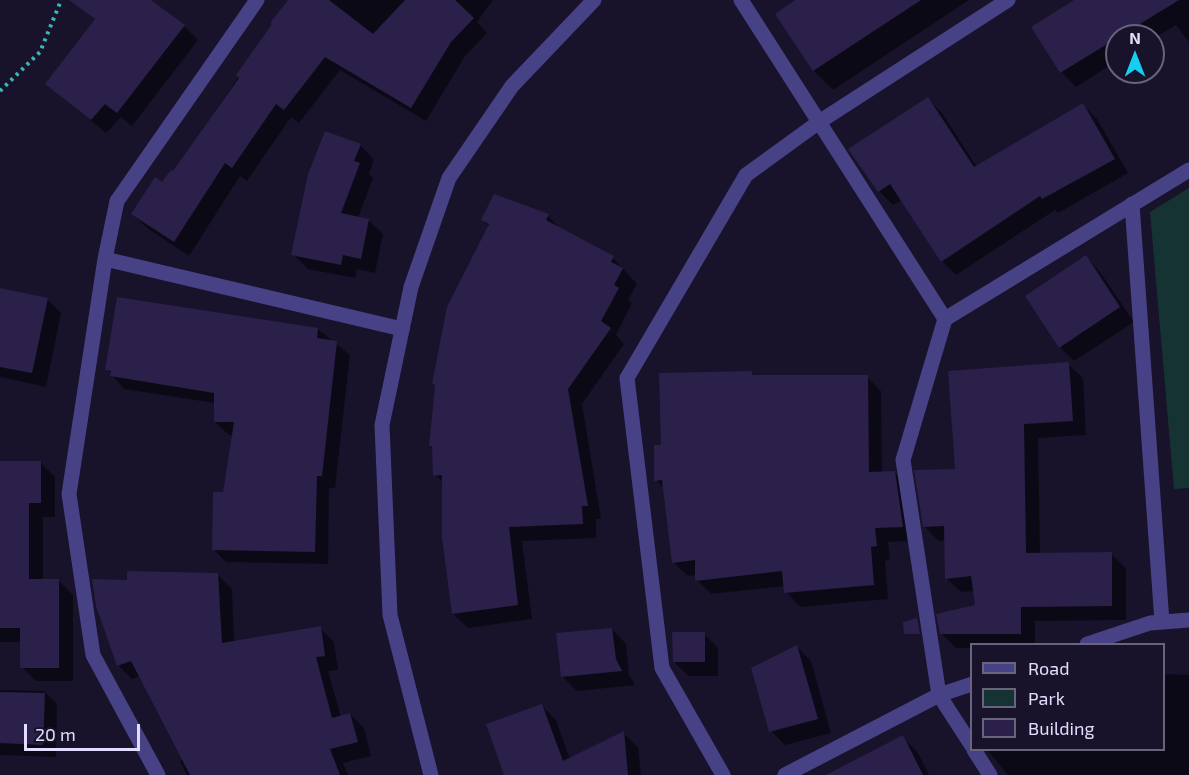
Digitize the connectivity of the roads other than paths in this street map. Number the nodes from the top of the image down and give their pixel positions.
1 (257, 0) edge
2 (594, 0) edge
3 (741, 0) edge
4 (1008, 0) edge
5 (819, 122) junction
6 (1189, 170) edge
7 (1132, 204) junction
8 (105, 259) junction
9 (945, 319) junction
10 (402, 329) junction
11 (1189, 620) edge
12 (1162, 622) junction
13 (1093, 643) edge
14 (970, 685) edge
15 (939, 695) junction
16 (970, 743) edge
17 (975, 751) edge
18 (158, 775) edge
19 (431, 775) edge
20 (723, 775) edge
21 (785, 775) edge
22 (990, 775) edge

1 - 8 street
2 - 10 street
3 - 5 street
4 - 5 street
5 - 9 street
5 - 20 street
6 - 7 street
7 - 9 street
7 - 12 street
8 - 10 street
8 - 18 street
9 - 15 street
10 - 19 street
11 - 12 street
12 - 13 street
14 - 15 street
15 - 16 street
15 - 21 street
17 - 22 street

